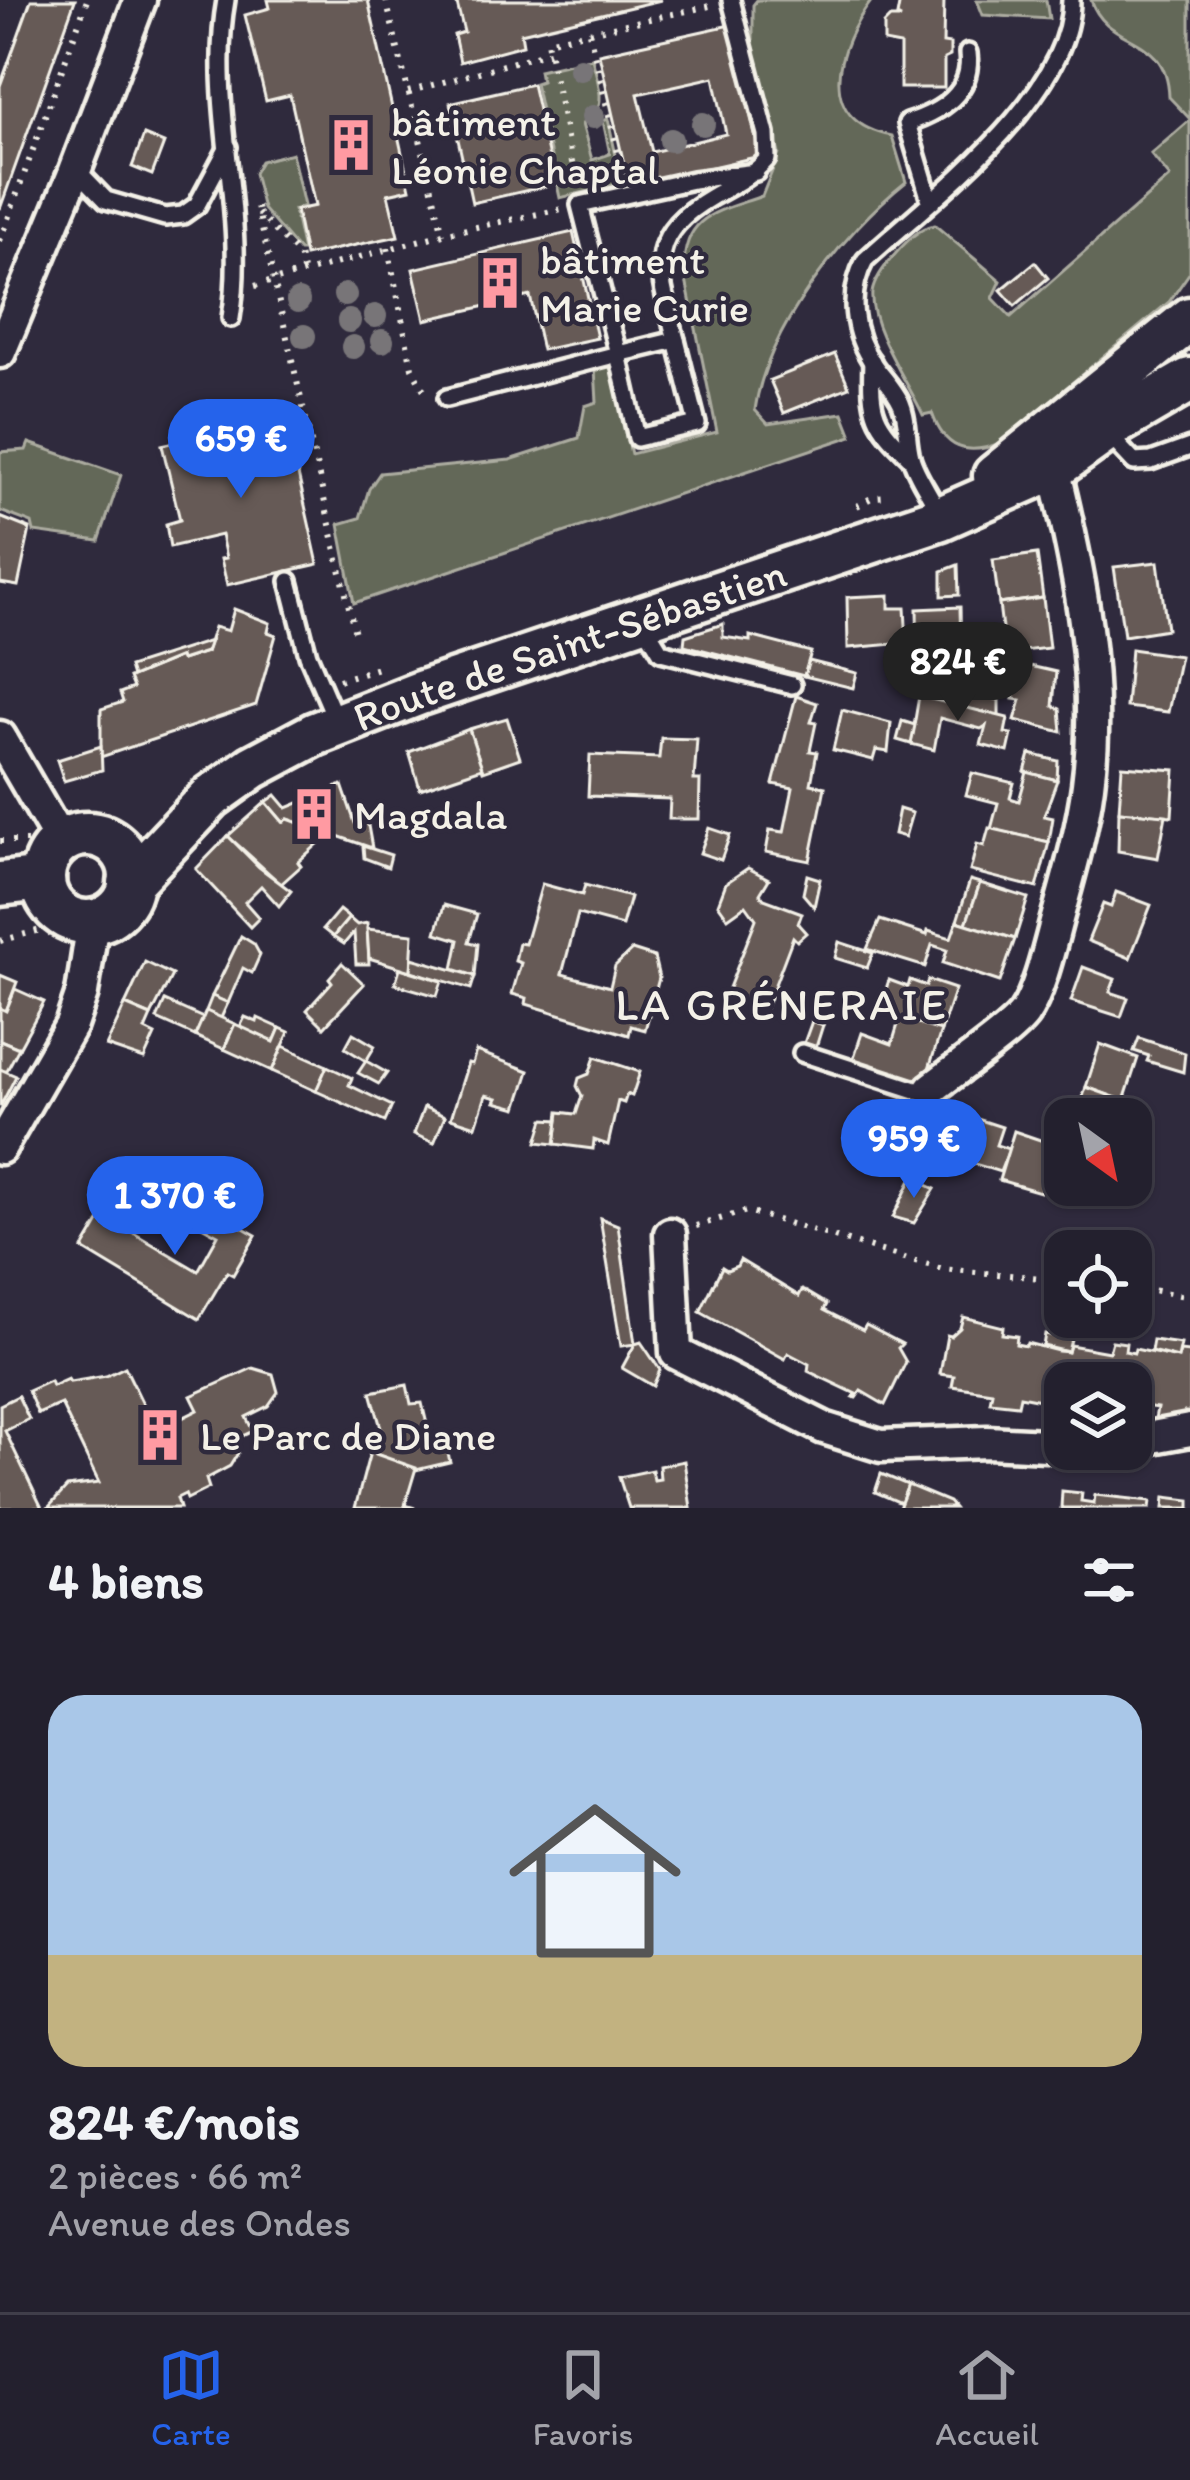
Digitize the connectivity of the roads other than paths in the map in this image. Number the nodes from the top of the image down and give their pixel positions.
1 (140, 0) edge
2 (226, 0) edge
3 (1070, 0) edge
4 (731, 1) edge
5 (968, 53) dead end
6 (230, 145) junction
7 (76, 169) junction
8 (756, 172) junction
9 (930, 200) junction
10 (231, 318) dead end
11 (1190, 319) edge
12 (676, 340) junction
13 (0, 352) edge
14 (618, 354) junction
15 (872, 362) junction
16 (1190, 380) edge
17 (447, 398) road end
18 (1105, 430) junction
19 (1190, 447) edge
20 (911, 458) junction
21 (1054, 468) junction
22 (941, 518) junction
23 (289, 581) dead end
24 (640, 619) junction
25 (792, 685) dead end
26 (338, 724) junction
27 (0, 737) edge
28 (211, 797) junction
29 (110, 841) junction
30 (52, 861) junction
31 (130, 883) junction
32 (0, 884) edge
33 (84, 921) junction
34 (802, 1053) dead end
35 (931, 1089) joint
36 (0, 1148) edge
37 (670, 1234) road end
38 (1190, 1430) edge
39 (1152, 1438) edge
40 (1044, 1445) edge

1 - 7 street
2 - 6 lane
3 - 9 lane
4 - 8 lane
5 - 9 lane
6 - 7 lane
6 - 10 lane
7 - 13 street
8 - 12 lane
8 - 14 lane
9 - 15 lane
11 - 22 street, Route de Saint-Sébastien
12 - 14 lane
12 - 14 lane
14 - 17 lane
15 - 20 lane
15 - 20 lane
16 - 18 street, Route de Saint-Sébastien
18 - 19 lane
18 - 21 street, Route de Saint-Sébastien
20 - 22 lane
21 - 22 street, Route de Saint-Sébastien
21 - 35 street
22 - 24 street, Route de Saint-Sébastien
23 - 26 lane
24 - 25 lane
24 - 26 street, Route de Saint-Sébastien
26 - 28 street, Route de Saint-Sébastien
27 - 30 street
28 - 29 street, Route de Saint-Sébastien
28 - 31 street, Route de Saint-Sébastien
29 - 30 street
29 - 31 street
30 - 32 street
30 - 33 street
31 - 33 street
33 - 36 street
34 - 35 lane
37 - 40 street
38 - 39 street

